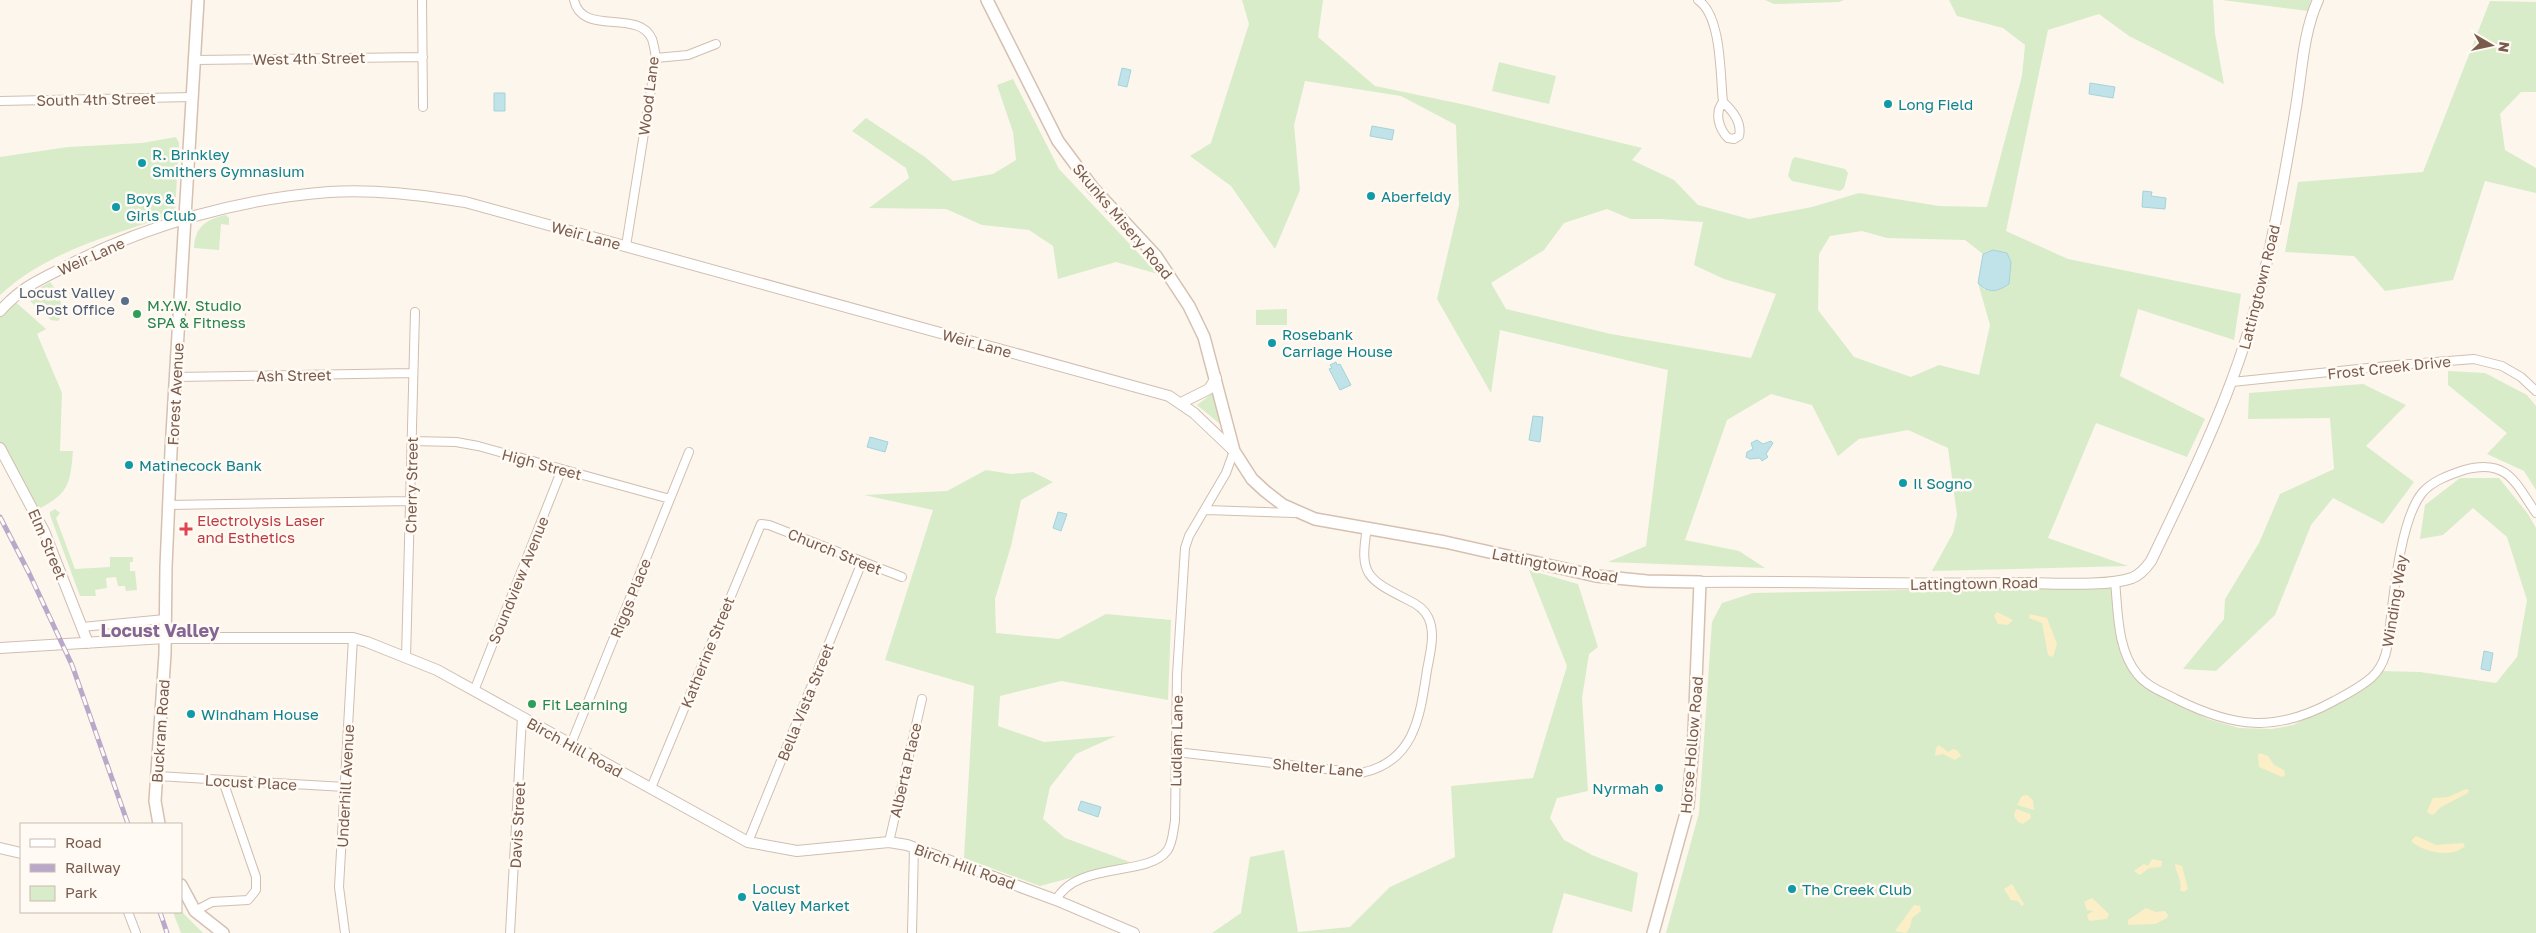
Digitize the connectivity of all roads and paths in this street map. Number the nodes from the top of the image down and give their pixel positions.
1 (198, 0) edge
2 (422, 0) edge
3 (574, 0) edge
4 (987, 0) edge
5 (1698, 0) edge
6 (2318, 0) edge
7 (716, 44) dead end
8 (423, 57) junction
9 (656, 58) junction
10 (195, 60) junction
11 (193, 97) junction
12 (0, 101) edge
13 (1723, 102) dead end
14 (423, 106) dead end
15 (185, 220) junction
16 (626, 246) junction
17 (0, 311) edge
18 (414, 312) dead end
19 (413, 373) junction
20 (175, 377) junction
21 (1216, 378) junction
22 (2232, 382) junction
23 (2536, 391) edge
24 (1181, 403) junction
25 (412, 441) junction
26 (0, 448) edge
27 (1234, 451) junction
28 (690, 452) dead end
29 (562, 470) junction
30 (670, 498) junction
31 (410, 501) junction
32 (168, 505) junction
33 (1206, 510) junction
34 (1296, 513) junction
35 (2536, 513) edge
36 (769, 525) joint
37 (1367, 528) junction
38 (862, 562) junction
39 (902, 577) dead end
40 (2115, 581) junction
41 (1700, 582) junction
42 (165, 619) junction
43 (82, 627) junction
44 (165, 638) junction
45 (353, 638) junction
46 (88, 643) junction
47 (0, 648) edge
48 (406, 658) junction
49 (474, 691) junction
50 (922, 699) dead end
51 (522, 717) junction
52 (571, 744) junction
53 (1176, 752) junction
54 (157, 776) junction
55 (223, 781) junction
56 (345, 787) junction
57 (651, 788) junction
58 (159, 823) edge
59 (748, 842) junction
60 (888, 842) junction
61 (914, 847) junction
62 (0, 848) edge
63 (20, 853) edge
64 (183, 891) edge
65 (1056, 900) junction
66 (195, 911) junction
67 (128, 913) edge
68 (136, 933) edge
69 (223, 933) edge
70 (345, 933) edge
71 (510, 933) edge
72 (912, 933) edge
73 (1134, 933) edge
74 (1653, 933) edge

1 - 10 main road, Forest Avenue
2 - 8 street
3 - 9 street, Wood Lane
4 - 21 main road, Skunks Misery Road
5 - 13 street
6 - 22 street, Lattingtown Road
7 - 9 street
8 - 10 street, West 4th Street
8 - 14 street
9 - 16 street, Wood Lane
10 - 11 main road, Forest Avenue
11 - 12 street, South 4th Street
11 - 15 main road, Forest Avenue
15 - 16 street, Weir Lane
15 - 17 street, Weir Lane
15 - 20 main road, Forest Avenue
16 - 24 street, Weir Lane
18 - 19 street, Cherry Street
19 - 20 street, Ash Street
19 - 25 street, Cherry Street
20 - 32 main road, Forest Avenue
21 - 24 street
21 - 27 main road, Skunks Misery Road
22 - 23 street, Frost Creek Drive
22 - 40 street, Lattingtown Road
24 - 27 street, Weir Lane
25 - 29 street, High Street
25 - 31 street, Cherry Street
26 - 43 street, Elm Street
27 - 33 street, Ludlam Lane
27 - 34 main road, Lattingtown Road
28 - 30 street, Riggs Place
29 - 30 street, High Street
29 - 49 street, Soundview Avenue
30 - 52 street, Riggs Place
31 - 32 street
31 - 48 street, Cherry Street
32 - 42 main road, Forest Avenue
33 - 34 street
33 - 53 street, Ludlam Lane
34 - 37 main road, Lattingtown Road
35 - 40 street, Winding Way
36 - 38 street, Church Street
36 - 57 street, Katherine Street
37 - 41 main road, Lattingtown Road
37 - 53 street, Shelter Lane
38 - 39 street, Church Street
38 - 59 street, Bella Vista Street
40 - 41 street, Lattingtown Road
41 - 74 main road, Horse Hollow Road
42 - 43 street
42 - 44 main road, Forest Avenue
43 - 46 street, Elm Street
44 - 45 street, Birch Hill Road
44 - 46 street, Birch Hill Road
44 - 54 main road, Buckram Road
45 - 48 street, Birch Hill Road
45 - 56 street, Underhill Avenue
46 - 47 street, Birch Hill Road
48 - 49 street, Birch Hill Road
49 - 51 street, Birch Hill Road
50 - 60 street, Alberta Place
51 - 52 street, Birch Hill Road
51 - 71 street, Davis Street
52 - 57 street, Birch Hill Road
53 - 65 street, Ludlam Lane
54 - 55 street, Locust Place
54 - 58 main road, Buckram Road
55 - 56 street, Locust Place
55 - 66 street
56 - 70 street, Underhill Avenue
57 - 59 street, Birch Hill Road
59 - 60 street, Birch Hill Road
60 - 61 street, Birch Hill Road
61 - 65 street, Birch Hill Road
61 - 72 street
62 - 63 street
64 - 66 main road
65 - 73 street, Birch Hill Road
66 - 69 main road
67 - 68 street

